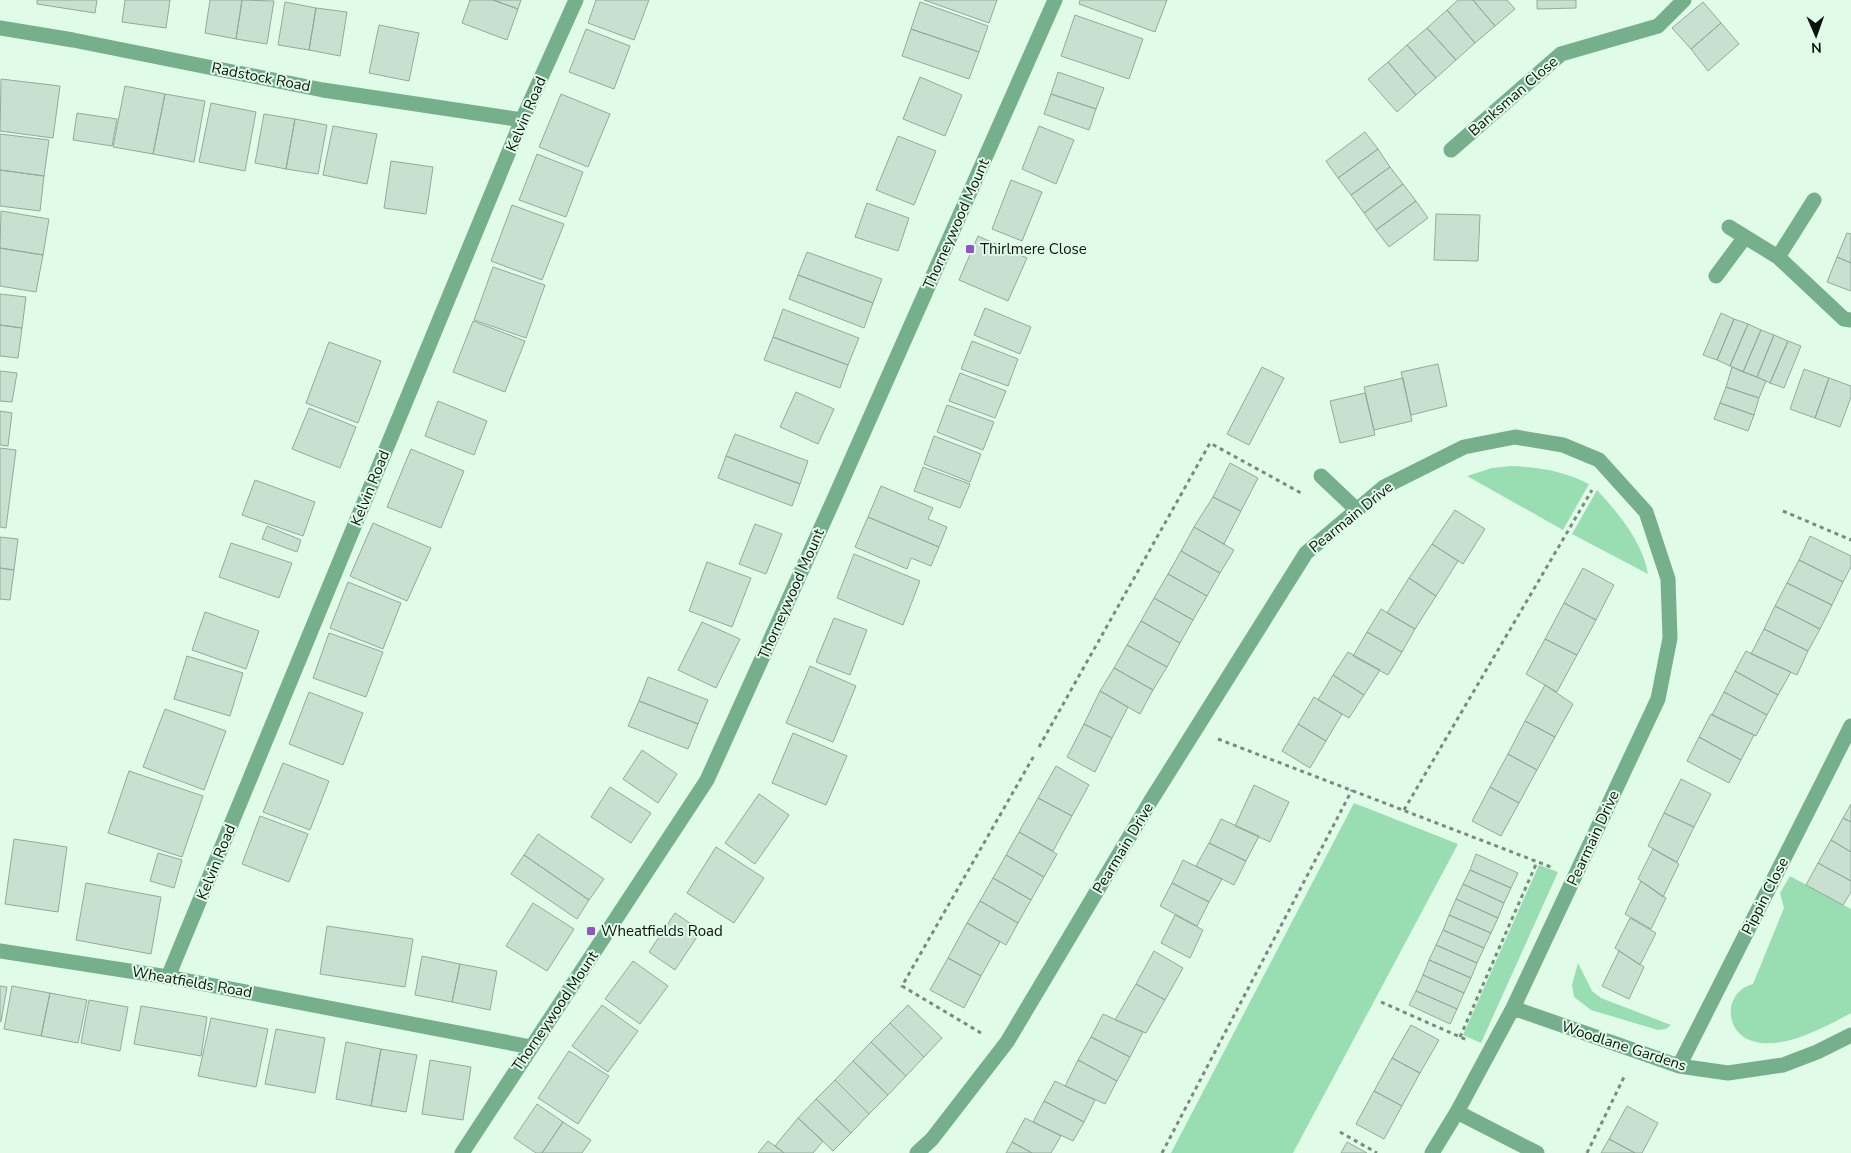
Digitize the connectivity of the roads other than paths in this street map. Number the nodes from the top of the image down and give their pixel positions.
1 (576, 0) edge
2 (1055, 0) edge
3 (1684, 0) edge
4 (0, 28) edge
5 (522, 120) junction
6 (1451, 150) dead end
7 (1814, 200) dead end
8 (1729, 228) dead end
9 (1745, 237) junction
10 (1778, 257) junction
11 (1716, 276) dead end
12 (1851, 320) edge
13 (1322, 476) dead end
14 (1357, 510) junction
15 (1851, 726) edge
16 (0, 951) edge
17 (168, 977) junction
18 (1513, 1008) junction
19 (1851, 1035) edge
20 (531, 1047) junction
21 (1679, 1066) junction
22 (1457, 1112) junction
23 (462, 1153) edge
24 (917, 1153) edge
25 (1432, 1153) edge
26 (1537, 1153) edge

1 - 5 street, Kelvin Road
2 - 20 street, Thorneywood Mount
3 - 6 street, Banksman Close
4 - 5 street, Radstock Road
5 - 17 street, Kelvin Road
7 - 10 street
8 - 9 street
9 - 10 street
9 - 11 street
10 - 12 street
13 - 14 street
14 - 18 street, Pearmain Drive
14 - 24 street, Pearmain Drive
15 - 21 street, Pippin Close
16 - 17 street, Wheatfields Road
17 - 20 street, Wheatfields Road
18 - 21 street, Woodlane Gardens
18 - 22 street, Pearmain Drive
19 - 21 street, Woodlane Gardens
20 - 23 street, Thorneywood Mount
22 - 25 street, Pearmain Drive
22 - 26 street

